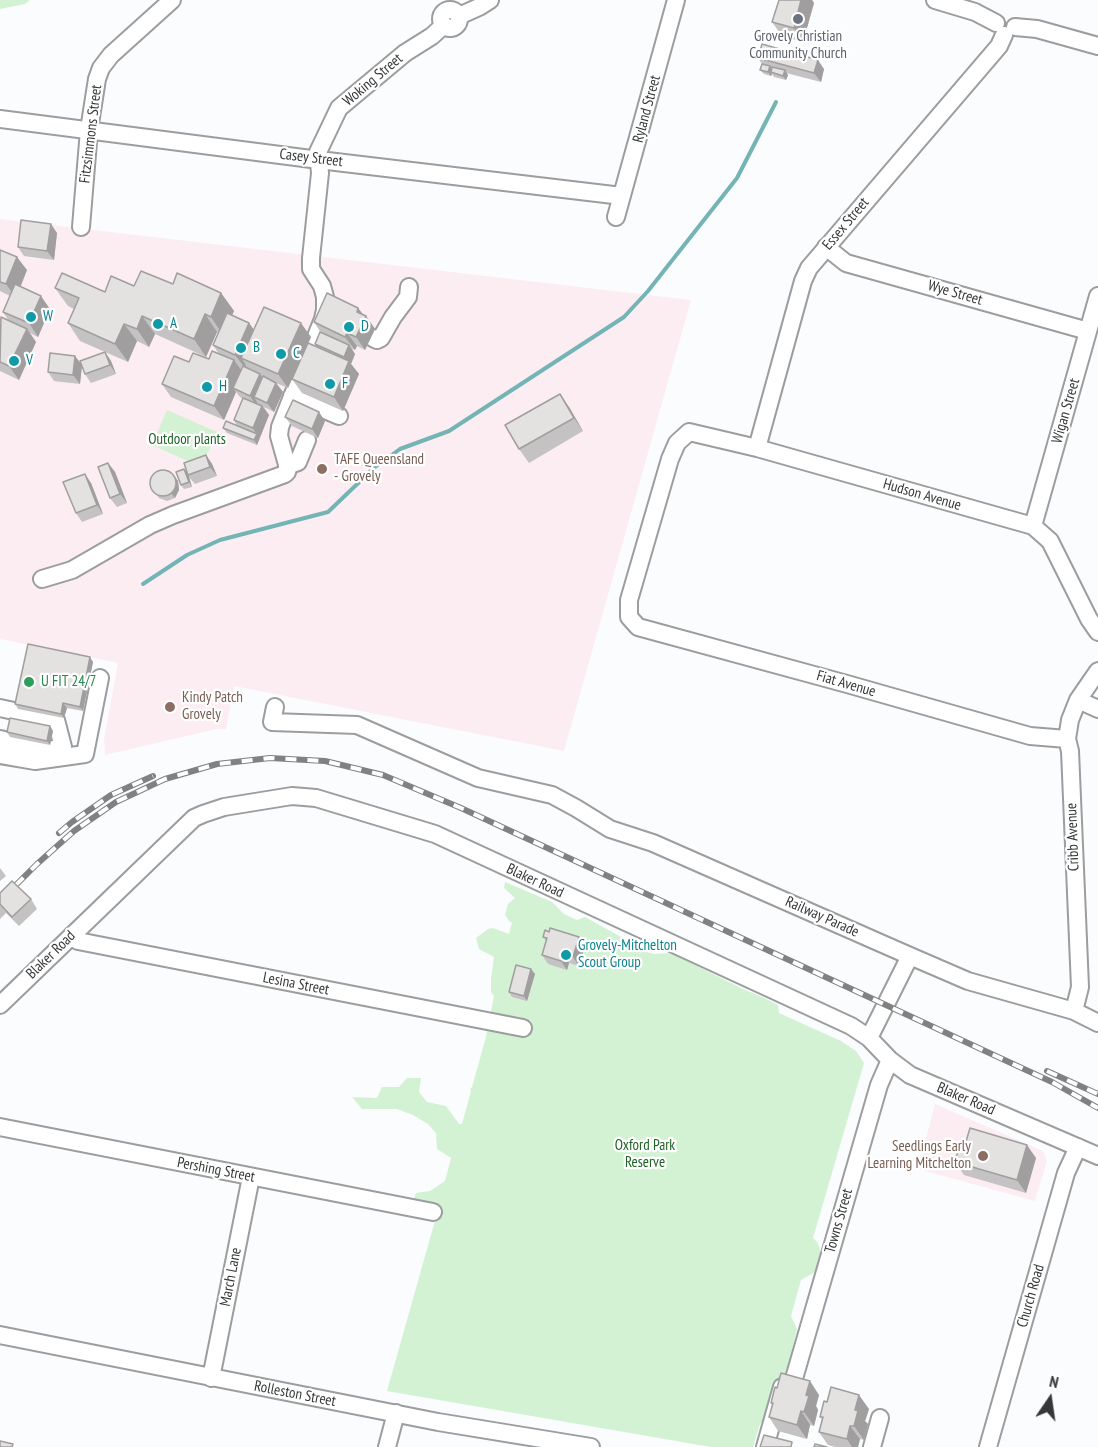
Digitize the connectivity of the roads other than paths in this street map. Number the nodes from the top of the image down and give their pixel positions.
1 (172, 0) edge
2 (490, 0) edge
3 (676, 0) edge
4 (935, 0) edge
5 (447, 13) edge
6 (1005, 29) junction
7 (1098, 46) edge
8 (0, 119) edge
9 (89, 130) junction
10 (320, 160) junction
11 (622, 196) junction
12 (616, 217) dead end
13 (81, 227) dead end
14 (826, 247) junction
15 (409, 287) dead end
16 (1098, 296) edge
17 (1088, 331) junction
18 (373, 338) dead end
19 (292, 396) junction
20 (339, 416) dead end
21 (307, 441) dead end
22 (757, 448) junction
23 (287, 466) junction
24 (1033, 526) junction
25 (42, 579) dead end
26 (629, 617) joint
27 (1098, 632) edge
28 (1098, 671) edge
29 (100, 678) dead end
30 (1078, 700) junction
31 (275, 707) dead end
32 (0, 708) edge
33 (1098, 709) edge
34 (1067, 739) junction
35 (0, 740) edge
36 (0, 755) edge
37 (72, 935) junction
38 (910, 956) junction
39 (0, 1005) edge
40 (1074, 1011) junction
41 (1098, 1023) edge
42 (523, 1028) dead end
43 (869, 1038) junction
44 (890, 1060) junction
45 (0, 1127) edge
46 (1078, 1147) junction
47 (1098, 1156) edge
48 (251, 1177) junction
49 (433, 1212) dead end
50 (0, 1335) edge
51 (211, 1378) junction
52 (396, 1413) junction
53 (880, 1418) dead end
54 (387, 1447) edge
55 (591, 1447) edge
56 (765, 1447) edge
57 (872, 1447) edge
58 (988, 1447) edge

1 - 9 street, Fitzsimmons Street
2 - 5 street, Woking Street
3 - 11 street, Ryland Street
4 - 6 street
5 - 10 street, Woking Street
6 - 7 street
6 - 14 street, Essex Street
8 - 9 street, Casey Street
9 - 10 street, Casey Street
9 - 13 street, Fitzsimmons Street
10 - 11 street, Casey Street
10 - 19 street, Woking Street
11 - 12 street, Ryland Street
14 - 17 street, Wye Street
14 - 22 street, Essex Street
15 - 18 street
16 - 17 street, Wigan Street
17 - 24 street, Wigan Street
19 - 20 street
19 - 23 street
21 - 23 street
22 - 24 street, Hudson Avenue
22 - 26 street, Hudson Avenue
23 - 25 street
24 - 27 street
26 - 34 street, Fiat Avenue
28 - 30 street, Cribb Avenue
29 - 36 street
30 - 33 street
30 - 34 street, Cribb Avenue
31 - 38 street, Railway Parade
32 - 35 street
34 - 40 street, Cribb Avenue
37 - 39 street, Blaker Road
37 - 42 street, Lesina Street
37 - 43 street, Blaker Road
38 - 40 street, Railway Parade
38 - 43 street
40 - 41 street, Railway Parade
43 - 44 street, Blaker Road
44 - 46 street, Blaker Road
44 - 56 street, Towns Street
45 - 48 street, Pershing Street
46 - 47 street, Blaker Road
46 - 58 street, Church Road
48 - 49 street, Pershing Street
48 - 51 street, March Lane
50 - 51 street, Rolleston Street
51 - 52 street, Rolleston Street
52 - 54 street
52 - 55 street, Rolleston Street
53 - 57 street

